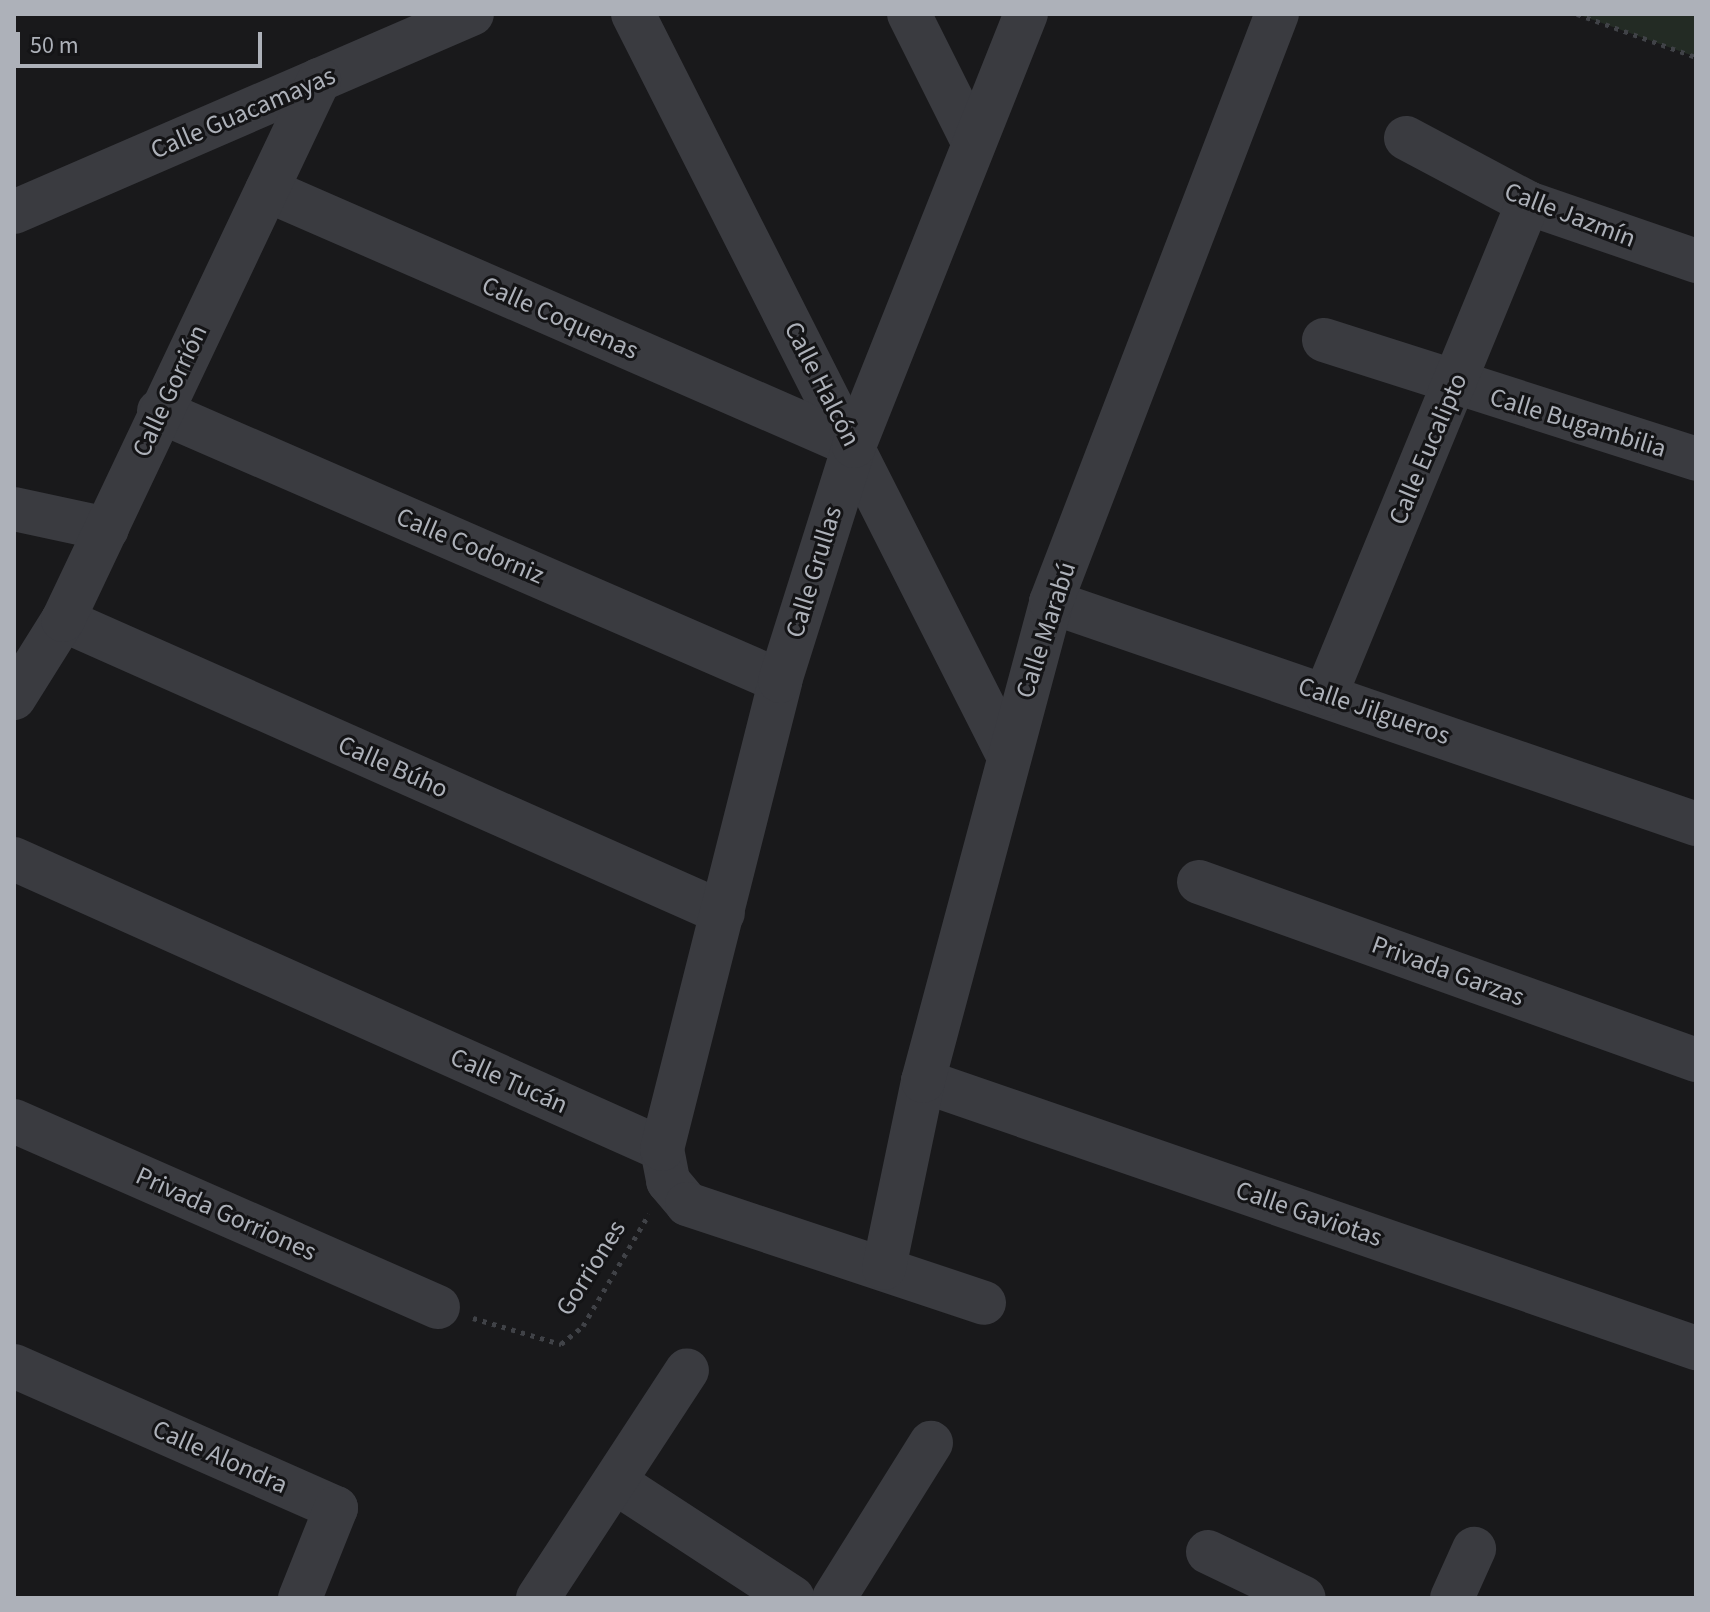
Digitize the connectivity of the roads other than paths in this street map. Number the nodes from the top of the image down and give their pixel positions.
1 (472, 14) edge
2 (633, 14) edge
3 (909, 14) edge
4 (1026, 14) edge
5 (1277, 14) edge
6 (319, 80) junction
7 (1406, 138) dead end
8 (972, 140) junction
9 (267, 190) junction
10 (1528, 203) junction
11 (14, 212) edge
12 (1696, 261) edge
13 (1324, 340) dead end
14 (1455, 386) junction
15 (159, 411) junction
16 (854, 446) junction
17 (1696, 459) edge
18 (14, 509) edge
19 (107, 529) junction
20 (1051, 602) junction
21 (63, 620) junction
22 (780, 681) junction
23 (1326, 694) junction
24 (14, 698) edge
25 (1008, 755) junction
26 (1696, 824) edge
27 (14, 859) edge
28 (1199, 882) dead end
29 (723, 913) junction
30 (1696, 1060) edge
31 (923, 1081) junction
32 (14, 1121) edge
33 (665, 1165) junction
34 (884, 1268) junction
35 (984, 1303) dead end
36 (438, 1307) road end
37 (1696, 1348) edge
38 (14, 1366) edge
39 (687, 1370) dead end
40 (931, 1443) dead end
41 (615, 1482) junction
42 (1474, 1549) dead end
43 (1208, 1552) dead end
44 (300, 1598) edge
45 (538, 1598) edge
46 (793, 1598) edge
47 (834, 1598) edge
48 (1304, 1598) edge
49 (1452, 1598) edge

1 - 6 street, Calle Guacamayas
2 - 16 street, Calle Halcón
3 - 8 street
4 - 8 street, Calle Grullas
5 - 20 street, Calle Marabú
6 - 9 street, Calle Gorrión
6 - 11 street, Calle Guacamayas
7 - 10 street, Calle Jazmín
8 - 16 street, Calle Grullas
9 - 15 street, Calle Gorrión
9 - 16 street, Calle Coquenas
10 - 12 street, Calle Jazmín
10 - 14 street, Calle Eucalipto
13 - 14 street, Calle Bugambilia
14 - 17 street, Calle Bugambilia
14 - 23 street, Calle Eucalipto
15 - 19 street, Calle Gorrión
15 - 22 street, Calle Codorniz
16 - 22 street, Calle Grullas
16 - 25 street, Calle Halcón
18 - 19 street
19 - 21 street, Calle Gorrión
20 - 23 street, Calle Jilgueros
20 - 25 street, Calle Marabú
21 - 24 street, Calle Gorrión
21 - 29 street, Calle Búho
22 - 29 street, Calle Grullas
23 - 26 street, Calle Jilgueros
25 - 31 street, Calle Marabú
27 - 33 street, Calle Tucán
28 - 30 street, Privada Garzas
29 - 33 street, Calle Grullas
31 - 34 street, Calle Marabú
31 - 37 street, Calle Gaviotas
32 - 36 street, Privada Gorriones
33 - 34 street, Calle Tucán
34 - 35 street, Calle Tucán
38 - 44 street, Calle Alondra
39 - 41 street
40 - 47 street
41 - 45 street
41 - 46 street
42 - 49 street
43 - 48 street

